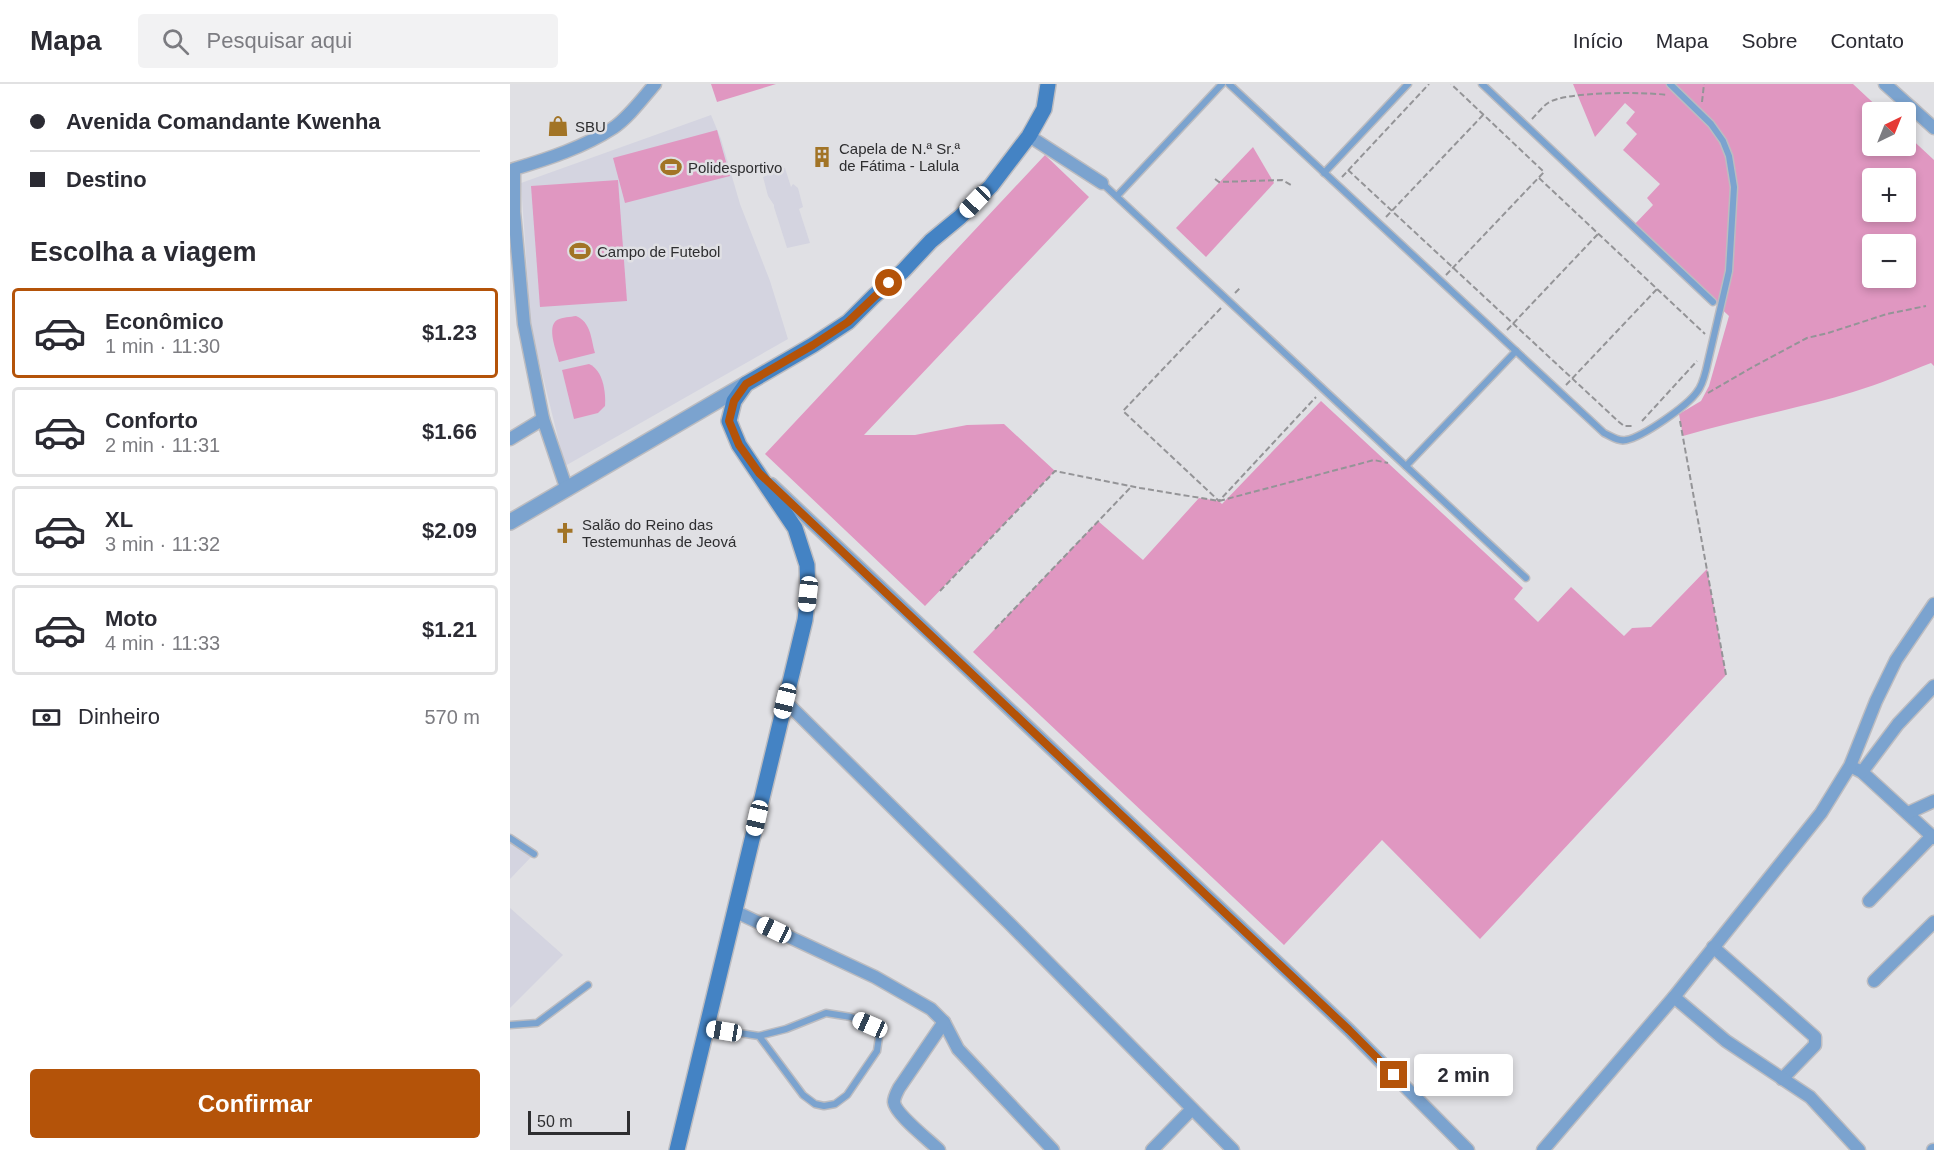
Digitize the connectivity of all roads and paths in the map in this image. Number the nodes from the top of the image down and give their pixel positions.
1 (655, 84) edge
2 (1048, 84) edge
3 (1222, 84) edge
4 (1229, 84) edge
5 (1408, 84) edge
6 (1429, 84) edge
7 (1451, 84) edge
8 (1482, 84) edge
9 (1670, 84) edge
10 (1885, 84) edge
11 (1685, 98) junction
12 (1484, 115) junction
13 (1526, 125) junction
14 (1934, 128) edge
15 (1029, 136) junction
16 (512, 167) edge
17 (1348, 170) junction
18 (1324, 173) junction
19 (1539, 178) junction
20 (1215, 179) dead end
21 (1102, 183) joint
22 (1336, 183) junction
23 (1293, 186) dead end
24 (1117, 196) junction
25 (1392, 211) junction
26 (1380, 224) junction
27 (1598, 234) junction
28 (1453, 268) junction
29 (1441, 281) junction
30 (1240, 288) dead end
31 (1657, 289) junction
32 (1228, 300) junction
33 (1713, 302) dead end
34 (1926, 306) dead end
35 (1513, 324) junction
36 (1706, 335) dead end
37 (1501, 337) junction
38 (1516, 351) junction
39 (1700, 358) dead end
40 (1572, 379) junction
41 (746, 384) junction
42 (1323, 389) junction
43 (1560, 392) junction
44 (1706, 395) dead end
45 (1678, 411) junction
46 (543, 419) junction
47 (510, 439) edge
48 (1406, 466) junction
49 (759, 473) junction
50 (1131, 486) junction
51 (567, 490) junction
52 (1219, 501) junction
53 (510, 522) edge
54 (1526, 578) dead end
55 (940, 591) dead end
56 (1934, 604) edge
57 (994, 629) dead end
58 (1726, 675) dead end
59 (1934, 686) edge
60 (785, 701) junction
61 (1850, 766) junction
62 (1862, 772) junction
63 (1934, 801) edge
64 (1908, 813) junction
65 (510, 837) edge
66 (1933, 837) edge
67 (534, 854) dead end
68 (1869, 901) dead end
69 (734, 911) junction
70 (1934, 922) edge
71 (1713, 947) junction
72 (1874, 981) dead end
73 (588, 985) dead end
74 (1674, 997) junction
75 (944, 1022) junction
76 (510, 1025) edge
77 (707, 1028) junction
78 (759, 1036) junction
79 (1782, 1079) junction
80 (1192, 1109) junction
81 (677, 1150) edge
82 (939, 1150) edge
83 (1053, 1150) edge
84 (1152, 1150) edge
85 (1233, 1150) edge
86 (1468, 1150) edge
87 (1543, 1150) edge
88 (1859, 1150) edge

1 - 16 street
2 - 15 main road
3 - 24 lane
4 - 18 lane
5 - 18 lane
6 - 17 path
7 - 12 path
8 - 13 lane
9 - 11 lane
10 - 14 street
11 - 13 path
11 - 45 lane
12 - 19 path
12 - 25 path
13 - 33 lane
15 - 21 street
15 - 41 main road
16 - 46 street
17 - 22 path
17 - 25 path
18 - 22 lane
19 - 27 path
19 - 28 path
20 - 23 path
21 - 24 lane
22 - 26 lane
24 - 32 lane
25 - 26 path
25 - 28 path
26 - 29 lane
27 - 31 path
27 - 35 path
28 - 29 path
28 - 35 path
29 - 37 lane
30 - 32 path
31 - 36 path
31 - 40 path
32 - 42 lane
32 - 52 path
34 - 44 path
35 - 37 path
35 - 40 path
37 - 38 lane
38 - 43 lane
38 - 48 lane
39 - 40 path
40 - 43 path
41 - 49 main road
41 - 51 street
42 - 48 lane
42 - 52 path
43 - 45 lane
45 - 58 path
46 - 47 street
46 - 51 street
48 - 52 path
48 - 54 lane
49 - 60 main road
49 - 86 street
50 - 52 path
50 - 55 path
50 - 57 path
51 - 53 street
56 - 61 street
59 - 62 street
60 - 69 main road
60 - 80 street
61 - 62 street
61 - 71 street
62 - 64 street
63 - 64 street
64 - 66 street
65 - 67 lane
66 - 68 street
69 - 75 street
69 - 77 main road
70 - 72 street
71 - 74 street
71 - 79 street
73 - 76 lane
74 - 79 street
74 - 87 street
75 - 82 street
75 - 83 street
77 - 78 lane
77 - 81 main road
78 - 78 lane
79 - 88 street
80 - 84 street
80 - 85 street

